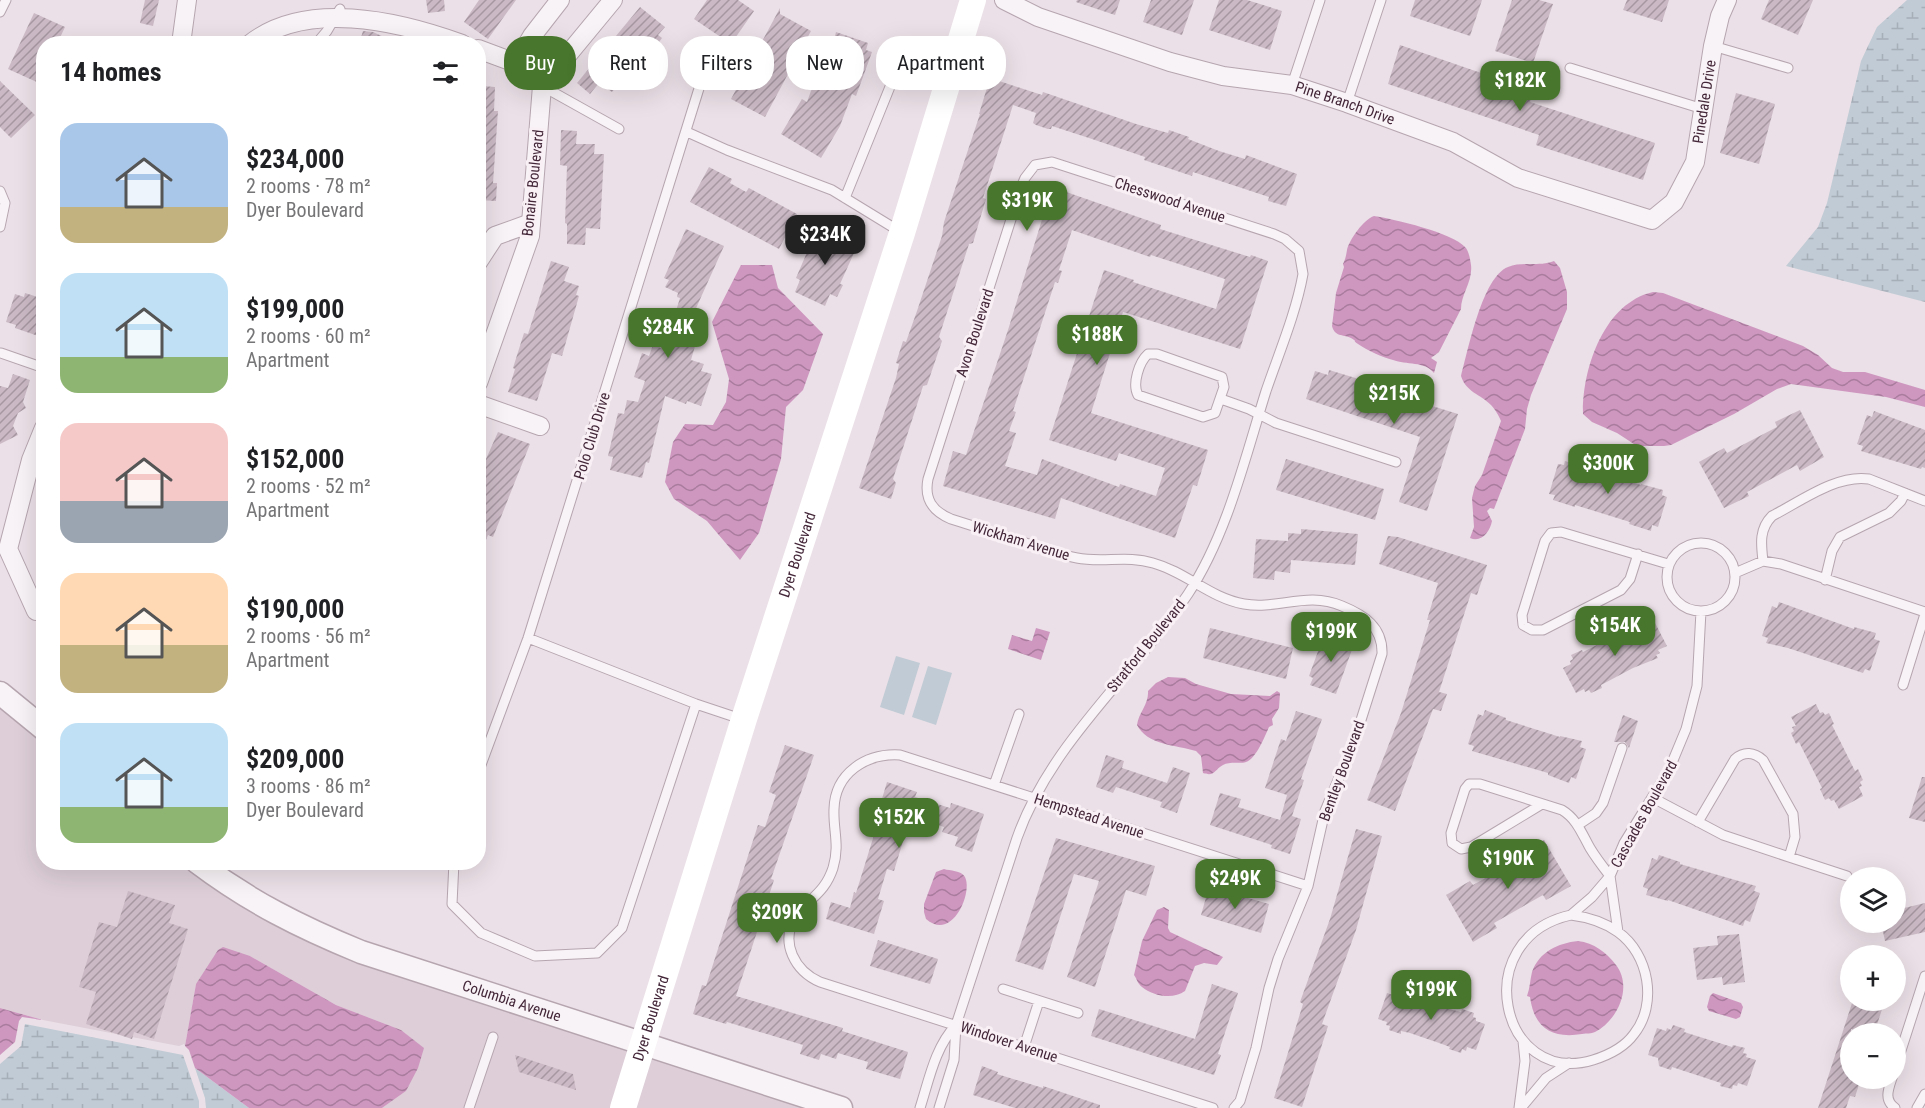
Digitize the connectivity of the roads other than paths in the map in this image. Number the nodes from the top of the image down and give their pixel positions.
1 (6, 0) edge
2 (187, 0) edge
3 (560, 0) edge
4 (613, 0) edge
5 (974, 0) edge
6 (1004, 0) edge
7 (1320, 0) edge
8 (1381, 0) edge
9 (1727, 0) edge
10 (1040, 8) edge
11 (340, 9) junction
12 (0, 12) edge
13 (183, 36) edge
14 (256, 36) edge
15 (323, 36) edge
16 (443, 36) edge
17 (532, 36) edge
18 (576, 45) edge
19 (1713, 46) junction
20 (486, 52) edge
21 (504, 59) edge
22 (1570, 68) dead end
23 (1788, 68) dead end
24 (1292, 85) junction
25 (542, 90) edge
26 (549, 90) edge
27 (699, 90) edge
28 (889, 90) edge
29 (1347, 103) junction
30 (1703, 109) junction
31 (620, 129) dead end
32 (687, 132) junction
33 (1035, 165) joint
34 (0, 191) edge
35 (845, 198) junction
36 (1674, 202) joint
37 (531, 223) junction
38 (0, 227) edge
39 (902, 233) junction
40 (486, 250) edge
41 (1299, 252) joint
42 (1, 353) edge
43 (486, 360) edge
44 (36, 365) edge
45 (1221, 399) junction
46 (486, 407) edge
47 (1259, 415) junction
48 (540, 426) dead end
49 (36, 448) edge
50 (1396, 462) dead end
51 (1905, 493) junction
52 (1925, 501) edge
53 (930, 504) joint
54 (1638, 554) junction
55 (1763, 561) junction
56 (1668, 564) junction
57 (1735, 573) junction
58 (1825, 580) junction
59 (1196, 582) junction
60 (36, 611) edge
61 (1701, 611) junction
62 (1357, 612) joint
63 (1925, 613) edge
64 (528, 638) junction
65 (1903, 685) dead end
66 (0, 693) edge
67 (696, 704) junction
68 (1019, 714) dead end
69 (744, 719) junction
70 (36, 722) edge
71 (1622, 748) dead end
72 (486, 751) edge
73 (994, 785) junction
74 (1034, 798) junction
75 (1653, 798) junction
76 (1542, 804) junction
77 (1698, 822) junction
78 (1578, 825) junction
79 (1789, 857) junction
80 (208, 870) edge
81 (454, 870) edge
82 (1840, 874) edge
83 (1610, 876) junction
84 (1308, 886) junction
85 (1571, 915) junction
86 (1618, 932) junction
87 (806, 975) joint
88 (1925, 976) edge
89 (1003, 989) dead end
90 (1039, 1001) junction
91 (1078, 1013) dead end
92 (956, 1025) junction
93 (1906, 1035) edge
94 (493, 1037) dead end
95 (1523, 1041) junction
96 (643, 1044) junction
97 (1024, 1047) junction
98 (1569, 1063) junction
99 (1889, 1089) edge
100 (1925, 1094) edge
101 (469, 1108) edge
102 (622, 1108) edge
103 (841, 1108) edge
104 (920, 1108) edge
105 (939, 1108) edge
106 (1213, 1108) edge
107 (1234, 1108) edge
108 (1520, 1108) edge
109 (1895, 1108) edge
110 (1917, 1108) edge

1 - 12 lane
2 - 13 street
3 - 17 street
4 - 18 street
5 - 39 main road, Dyer Boulevard
6 - 10 street, Pine Branch Drive
7 - 24 lane
8 - 29 lane
9 - 19 street, Pinedale Drive
10 - 24 street, Pine Branch Drive
11 - 14 street
11 - 15 lane
11 - 16 street
19 - 23 lane
19 - 30 street, Pinedale Drive
20 - 21 street
22 - 30 lane
24 - 29 street, Pine Branch Drive
25 - 37 street, Bonaire Boulevard
26 - 31 lane
27 - 32 lane, Polo Club Drive
28 - 35 lane
29 - 36 street, Pine Branch Drive
30 - 36 street, Pinedale Drive
32 - 35 lane
32 - 64 lane, Polo Club Drive
33 - 41 lane, Chesswood Avenue
33 - 53 lane, Avon Boulevard
34 - 38 lane
35 - 39 lane
37 - 40 street
37 - 43 street, Bonaire Boulevard
39 - 69 main road, Dyer Boulevard
41 - 47 lane, Stratford Boulevard
42 - 44 lane
45 - 45 lane
45 - 47 lane
46 - 48 street
47 - 50 lane
47 - 59 lane, Stratford Boulevard
49 - 60 street
51 - 52 lane
51 - 55 lane
51 - 58 lane
53 - 59 lane, Wickham Avenue
54 - 54 lane
54 - 56 lane
55 - 57 lane
55 - 58 lane
56 - 57 lane
56 - 61 lane
57 - 61 lane
58 - 63 lane
59 - 62 lane, Wickham Avenue
59 - 74 lane, Stratford Boulevard
61 - 75 lane, Cascades Boulevard
62 - 84 lane, Bentley Boulevard
63 - 65 lane
64 - 67 lane
64 - 72 lane, Polo Club Drive
66 - 70 street
67 - 69 lane
67 - 81 lane
68 - 73 lane
69 - 96 main road, Dyer Boulevard
71 - 78 lane
73 - 74 lane, Hempstead Avenue
73 - 87 lane, Hempstead Avenue
74 - 84 lane, Hempstead Avenue
74 - 92 lane, Stratford Boulevard
75 - 77 lane
75 - 83 lane, Cascades Boulevard
76 - 76 lane
76 - 78 lane
77 - 79 lane
77 - 79 lane
78 - 83 lane
79 - 82 lane
80 - 96 street, Columbia Avenue
83 - 85 lane, Cascades Boulevard
83 - 86 lane, Cascades Boulevard
84 - 107 lane, Bentley Boulevard
85 - 86 lane, Cascades Boulevard
85 - 95 lane, Cascades Boulevard
86 - 98 lane, Cascades Boulevard
87 - 92 lane, Windover Avenue
88 - 93 lane
89 - 90 lane
90 - 91 lane
90 - 97 lane
92 - 97 lane, Windover Avenue
92 - 104 lane, Stratford Boulevard
92 - 105 lane, Stratford Boulevard
94 - 101 lane
95 - 98 lane, Cascades Boulevard
95 - 108 lane, Cascades Boulevard
96 - 102 main road, Dyer Boulevard
96 - 103 street, Columbia Avenue
97 - 106 lane, Windover Avenue
98 - 108 lane, Cascades Boulevard
99 - 109 lane
100 - 110 lane

